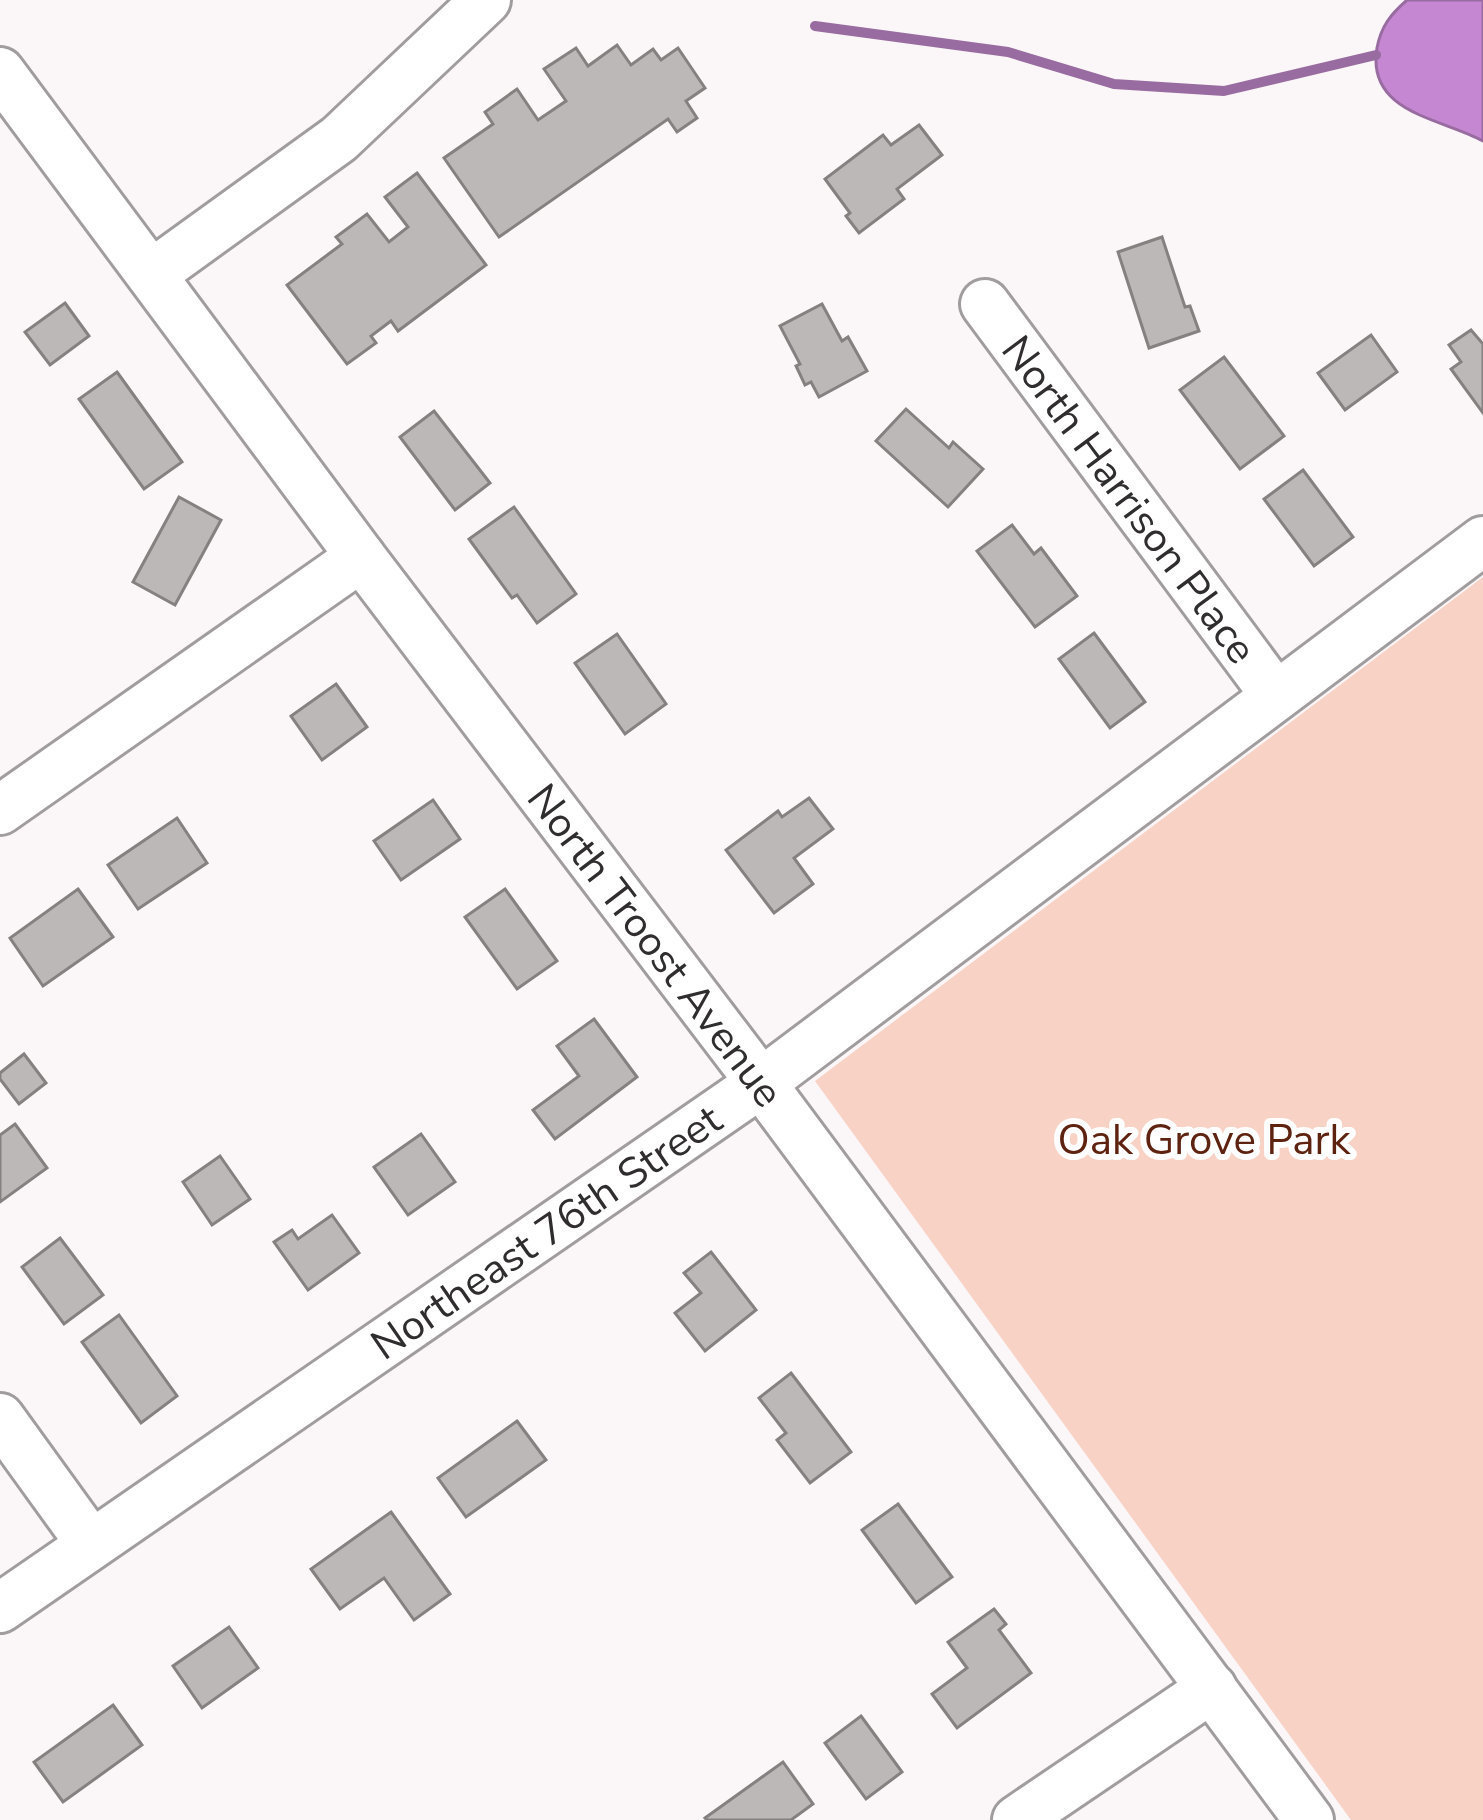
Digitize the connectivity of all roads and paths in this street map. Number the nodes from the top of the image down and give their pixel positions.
1 (486, 0) edge
2 (0, 72) edge
3 (152, 274) junction
4 (985, 304) dead end
5 (1483, 541) edge
6 (361, 557) junction
7 (1276, 696) junction
8 (0, 810) edge
9 (761, 1083) junction
10 (0, 1418) edge
11 (92, 1544) junction
12 (0, 1607) edge
13 (1212, 1688) junction
14 (1017, 1820) edge
15 (1309, 1820) edge

1 - 3 street
2 - 3 street, North Troost Avenue
3 - 6 street, North Troost Avenue
4 - 7 street, North Harrison Place
5 - 7 street, Northeast 76th Street
6 - 8 street
6 - 9 street, North Troost Avenue
7 - 9 street, Northeast 76th Street
9 - 11 street, Northeast 76th Street
9 - 13 street, North Troost Avenue
10 - 11 street
11 - 12 street, Northeast 76th Street
13 - 14 street
13 - 15 street, North Troost Avenue

